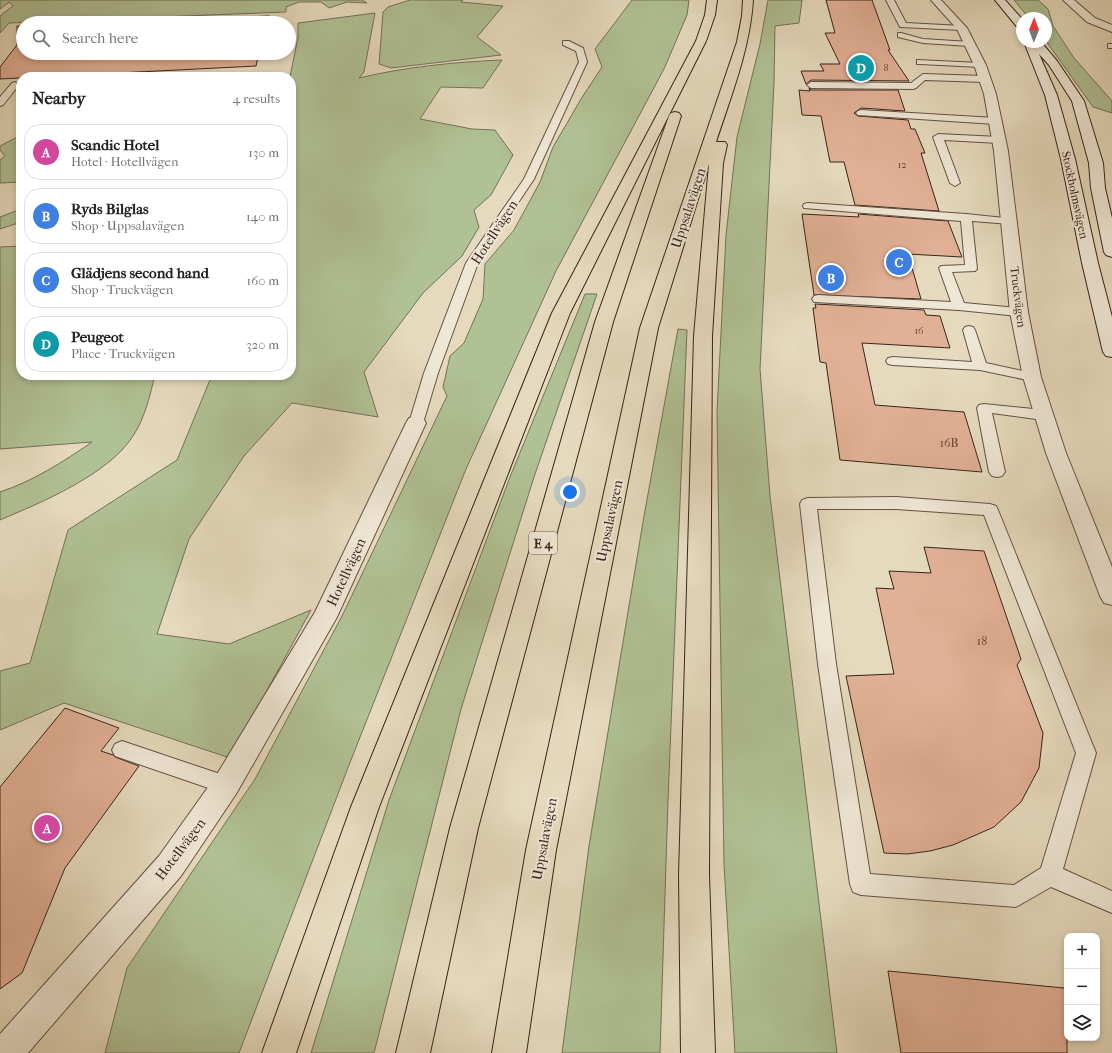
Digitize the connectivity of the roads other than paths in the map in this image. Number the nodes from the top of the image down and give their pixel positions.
1 (712, 0) edge
2 (748, 0) edge
3 (890, 0) edge
4 (936, 0) edge
5 (1000, 0) edge
6 (1068, 0) edge
7 (1016, 19) edge
8 (962, 28) junction
9 (1112, 29) edge
10 (901, 35) dead end
11 (701, 41) junction
12 (742, 42) junction
13 (566, 43) dead end
14 (970, 44) junction
15 (1031, 48) edge
16 (1040, 48) edge
17 (920, 62) dead end
18 (983, 72) junction
19 (15, 85) dead end
20 (811, 86) dead end
21 (0, 103) edge
22 (861, 113) dead end
23 (996, 121) junction
24 (999, 140) junction
25 (1073, 180) junction
26 (955, 183) dead end
27 (1105, 184) edge
28 (808, 206) dead end
29 (966, 217) junction
30 (1112, 219) edge
31 (1010, 220) junction
32 (1111, 249) edge
33 (818, 299) dead end
34 (959, 306) junction
35 (1019, 312) junction
36 (969, 330) dead end
37 (1112, 352) edge
38 (893, 361) dead end
39 (980, 366) junction
40 (1032, 377) junction
41 (1043, 414) junction
42 (416, 423) joint
43 (997, 472) dead end
44 (1112, 596) edge
45 (122, 750) dead end
46 (226, 785) junction
47 (1050, 875) junction
48 (1112, 902) edge
49 (6, 1053) edge
50 (279, 1053) edge
51 (413, 1053) edge
52 (509, 1053) edge
53 (698, 1053) edge

1 - 11 highway, E 4
2 - 12 highway, Uppsalavägen
3 - 8 lane
4 - 8 street, Truckvägen
5 - 7 street
6 - 9 street
8 - 14 street, Truckvägen
10 - 14 lane
11 - 50 highway
11 - 51 highway, E 4
12 - 52 highway, Uppsalavägen
12 - 53 highway
13 - 42 lane, Hotellvägen
14 - 18 street, Truckvägen
15 - 25 street, Stockholmsvägen
16 - 27 street, Stockholmsvägen
17 - 18 lane
18 - 20 lane
18 - 23 street, Truckvägen
19 - 21 lane
22 - 23 lane
23 - 24 street, Truckvägen
24 - 26 lane
24 - 31 street, Truckvägen
25 - 27 street
25 - 37 street, Stockholmsvägen
27 - 32 street, Stockholmsvägen
28 - 29 lane
29 - 31 lane
29 - 34 lane
30 - 32 street, Stockholmsvägen
31 - 35 street, Truckvägen
33 - 34 lane
34 - 35 lane
35 - 40 street, Truckvägen
36 - 39 lane
38 - 39 lane
39 - 40 lane
40 - 41 street, Truckvägen
41 - 43 lane
41 - 44 street, Truckvägen
42 - 46 street, Hotellvägen
45 - 46 lane
46 - 49 street, Hotellvägen
47 - 47 lane
47 - 48 lane

